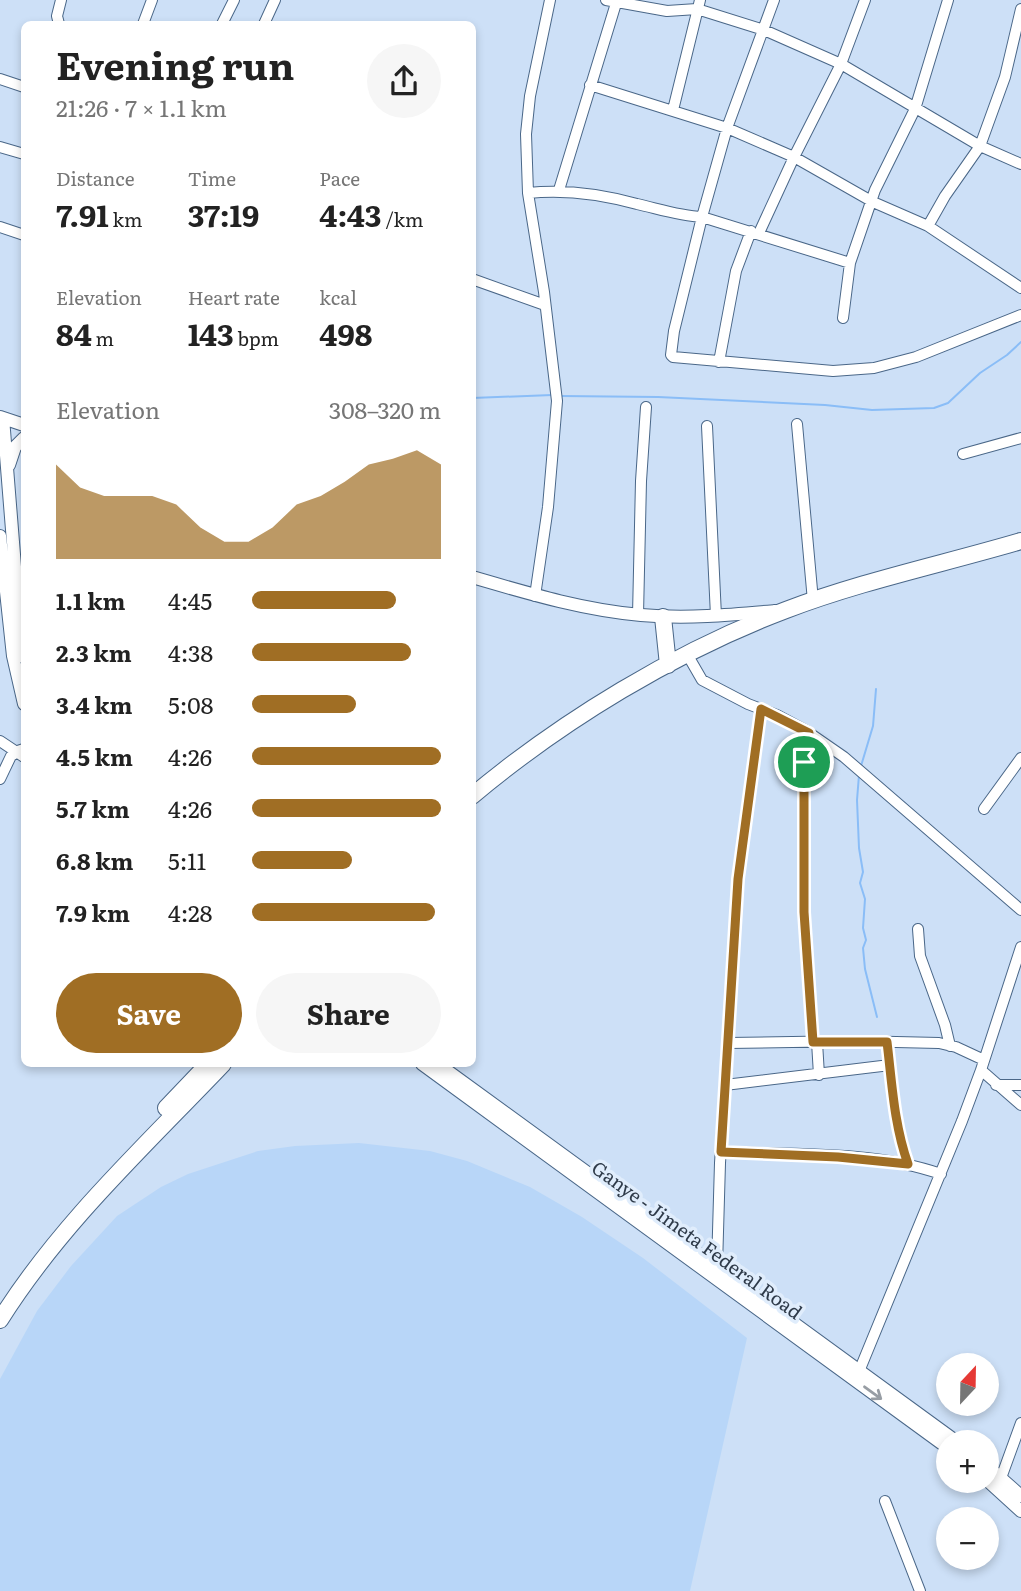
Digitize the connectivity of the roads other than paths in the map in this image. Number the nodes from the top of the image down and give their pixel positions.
1 (61, 0) edge
2 (152, 0) edge
3 (234, 0) edge
4 (275, 0) edge
5 (550, 0) edge
6 (774, 0) edge
7 (865, 0) edge
8 (948, 0) edge
9 (613, 1) edge
10 (698, 5) edge
11 (1021, 9) edge
12 (58, 21) edge
13 (143, 21) edge
14 (224, 21) edge
15 (265, 21) edge
16 (764, 30) junction
17 (841, 64) junction
18 (0, 79) edge
19 (590, 85) junction
20 (21, 86) edge
21 (915, 109) junction
22 (673, 110) junction
23 (727, 128) junction
24 (0, 146) edge
25 (980, 146) junction
26 (21, 153) edge
27 (794, 157) junction
28 (1021, 164) edge
29 (559, 190) junction
30 (528, 192) junction
31 (873, 202) junction
32 (702, 217) junction
33 (928, 226) junction
34 (0, 227) edge
35 (755, 232) junction
36 (21, 234) edge
37 (850, 263) junction
38 (476, 280) edge
39 (1021, 288) edge
40 (545, 305) junction
41 (1021, 315) edge
42 (843, 318) dead end
43 (719, 362) junction
44 (646, 407) dead end
45 (2, 418) edge
46 (21, 424) edge
47 (797, 424) dead end
48 (707, 426) dead end
49 (1021, 438) edge
50 (21, 442) edge
51 (963, 454) dead end
52 (7, 476) junction
53 (0, 536) edge
54 (1021, 541) edge
55 (476, 578) edge
56 (535, 596) junction
57 (813, 601) junction
58 (788, 610) junction
59 (638, 615) junction
60 (716, 616) junction
61 (663, 617) junction
62 (21, 636) edge
63 (687, 654) junction
64 (662, 668) junction
65 (21, 691) edge
66 (761, 709) junction
67 (809, 733) junction
68 (0, 741) edge
69 (21, 752) edge
70 (21, 753) edge
71 (1021, 758) edge
72 (0, 779) edge
73 (476, 793) edge
74 (476, 807) edge
75 (984, 809) dead end
76 (1021, 910) edge
77 (918, 929) dead end
78 (1021, 947) edge
79 (815, 1042) junction
80 (887, 1042) junction
81 (728, 1044) junction
82 (950, 1046) junction
83 (890, 1065) junction
84 (983, 1065) junction
85 (205, 1067) edge
86 (220, 1067) edge
87 (426, 1067) edge
88 (442, 1067) edge
89 (819, 1074) junction
90 (725, 1085) junction
91 (996, 1085) junction
92 (1021, 1085) edge
93 (1021, 1105) edge
94 (721, 1152) junction
95 (908, 1164) junction
96 (941, 1174) junction
97 (717, 1266) junction
98 (0, 1301) edge
99 (0, 1320) edge
100 (860, 1369) junction
101 (1021, 1423) edge
102 (941, 1430) edge
103 (936, 1439) edge
104 (1001, 1478) joint
105 (999, 1491) edge
106 (1021, 1496) edge
107 (886, 1501) dead end
108 (1021, 1511) edge
109 (920, 1591) edge

1 - 12 street
2 - 13 street
3 - 14 street
4 - 15 street
5 - 30 street
6 - 16 street
7 - 17 street
8 - 21 street
9 - 10 street
9 - 19 street
10 - 16 street
10 - 22 street
11 - 25 street
16 - 17 street
16 - 23 street
17 - 21 street
17 - 27 street
18 - 20 street
19 - 22 street
19 - 29 street
21 - 25 street
21 - 31 street
22 - 23 street
23 - 27 street
23 - 32 street
24 - 26 street
25 - 28 street
25 - 33 street
27 - 31 street
27 - 35 street
29 - 30 street
29 - 32 street
30 - 40 street
31 - 33 street
31 - 37 street
32 - 35 street
32 - 43 street
33 - 39 street
34 - 36 street
35 - 37 street
35 - 43 street
37 - 42 street
38 - 40 street
40 - 56 street
41 - 43 street
44 - 59 street
45 - 46 main road
45 - 52 main road
47 - 57 street
48 - 60 street
49 - 51 street
50 - 52 main road
52 - 62 main road
53 - 65 main road
54 - 57 highway
55 - 56 main road
56 - 59 main road
57 - 58 highway
58 - 60 main road
58 - 63 highway
59 - 61 main road
60 - 61 main road
61 - 64 highway
63 - 64 highway
63 - 66 street
64 - 73 highway
64 - 74 highway
66 - 67 street
66 - 81 street
67 - 76 street
67 - 79 street
68 - 69 street
70 - 72 street
71 - 75 street
77 - 82 street
78 - 84 street
79 - 80 street
79 - 81 street
79 - 89 street
80 - 82 street
80 - 83 street
81 - 90 street
82 - 84 street
83 - 89 street
83 - 95 street
84 - 91 street
84 - 96 street
85 - 98 highway
86 - 99 highway
87 -> 103 main road, Ganye - Jimeta Federal Road
88 - 97 main road, Ganye - Jimeta Federal Road
89 - 90 street
90 - 94 street
91 - 92 street
91 - 93 street
94 - 95 street
94 - 97 street
95 - 96 street
96 - 100 street
97 - 100 main road, Ganye - Jimeta Federal Road
100 - 102 main road, Ganye - Jimeta Federal Road
101 - 104 street
104 - 106 main road
105 - 108 main road
107 - 109 street

